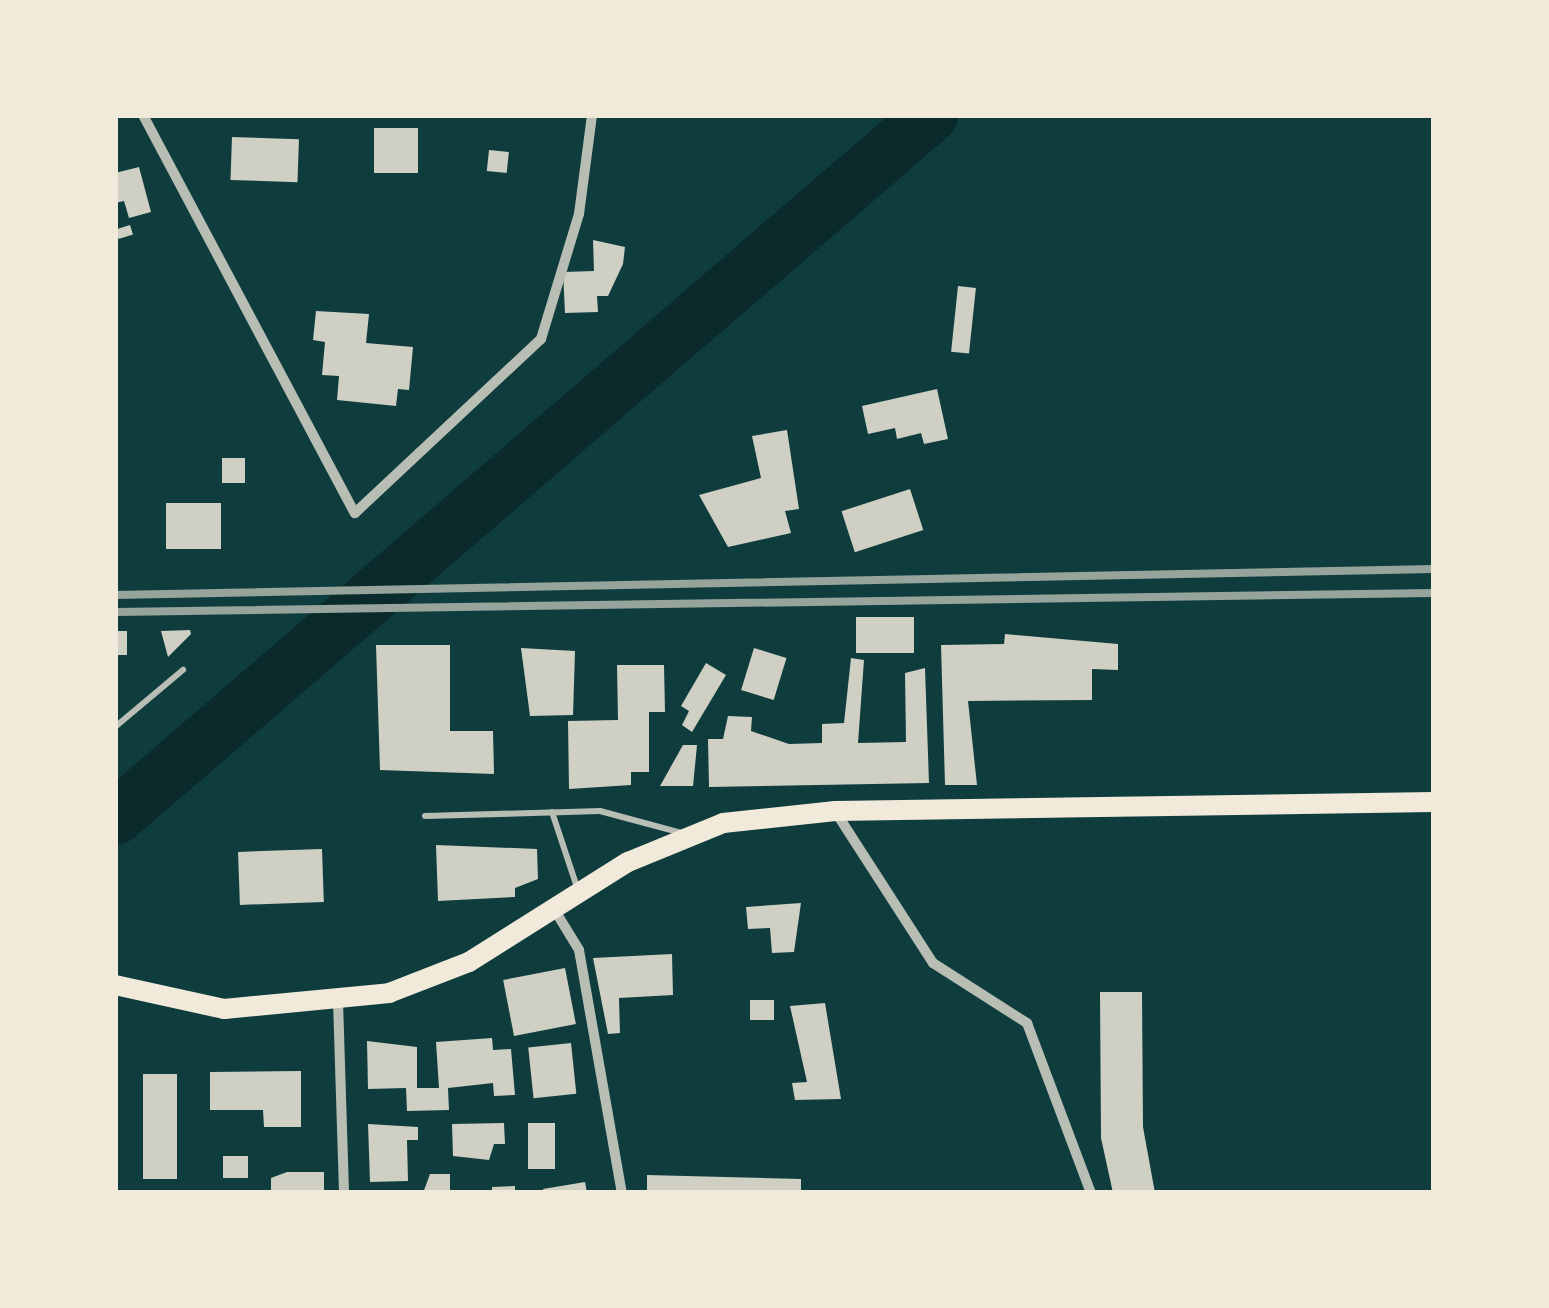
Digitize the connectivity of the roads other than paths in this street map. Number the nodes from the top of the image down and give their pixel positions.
1 (143, 115) edge
2 (592, 115) edge
3 (183, 670) dead end
4 (115, 727) edge
5 (1434, 802) edge
6 (835, 811) junction
7 (552, 812) junction
8 (426, 816) dead end
9 (686, 834) junction
10 (579, 893) junction
11 (554, 910) junction
12 (115, 985) edge
13 (338, 1001) junction
14 (344, 1193) edge
15 (622, 1193) edge
16 (1091, 1193) edge

1 - 2 street
3 - 4 lane
5 - 6 main road
6 - 9 main road
6 - 16 street
7 - 8 lane
7 - 9 lane
7 - 10 lane
9 - 10 main road
10 - 11 main road
11 - 13 main road
11 - 15 street
12 - 13 main road
13 - 14 street

